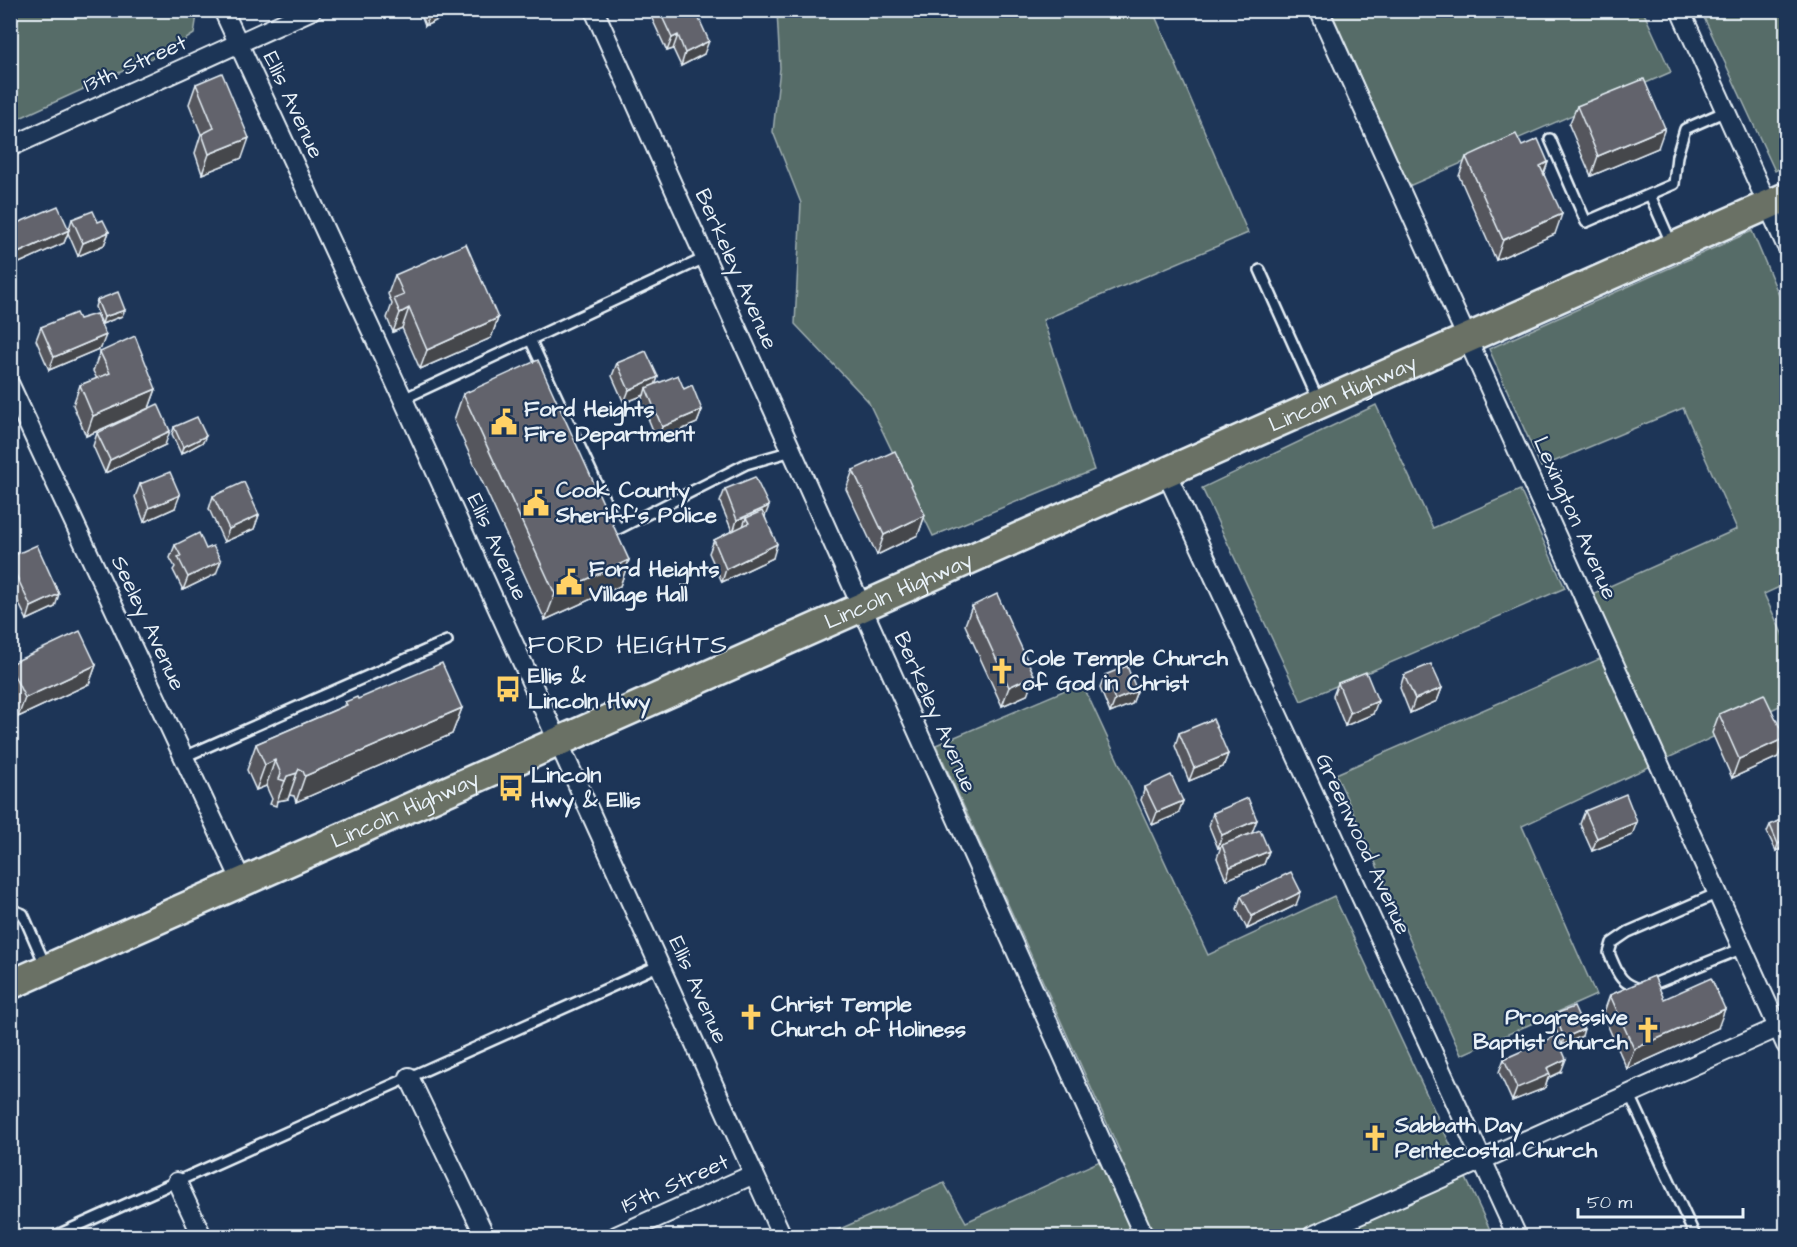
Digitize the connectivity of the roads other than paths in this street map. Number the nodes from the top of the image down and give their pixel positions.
1 (222, 10) edge
2 (312, 10) edge
3 (594, 10) edge
4 (1319, 10) edge
5 (1680, 10) edge
6 (238, 44) junction
7 (1726, 111) junction
8 (1550, 139) dead end
9 (10, 147) edge
10 (1650, 195) junction
11 (1778, 201) edge
12 (1786, 245) edge
13 (1674, 247) junction
14 (705, 258) junction
15 (1260, 270) dead end
16 (530, 339) junction
17 (1467, 339) junction
18 (10, 385) edge
19 (403, 399) junction
20 (1320, 404) junction
21 (792, 451) junction
22 (1166, 472) junction
23 (861, 607) junction
24 (447, 641) dead end
25 (560, 741) junction
26 (184, 758) junction
27 (242, 882) junction
28 (1718, 893) junction
29 (10, 909) edge
30 (1743, 948) junction
31 (660, 965) junction
32 (46, 969) junction
33 (10, 985) edge
34 (1783, 1026) edge
35 (1786, 1045) edge
36 (409, 1077) junction
37 (1630, 1095) junction
38 (1482, 1161) junction
39 (754, 1174) junction
40 (177, 1182) junction
41 (55, 1236) edge
42 (202, 1236) edge
43 (485, 1236) edge
44 (616, 1236) edge
45 (782, 1236) edge
46 (1144, 1236) edge
47 (1312, 1236) edge
48 (1517, 1236) edge
49 (1695, 1236) edge

1 - 6 street, Ellis Avenue
2 - 6 street, 13th Street
3 - 14 street, Berkeley Avenue
4 - 17 street, Lexington Avenue
5 - 7 street
6 - 9 street, 13th Street
6 - 19 street, Ellis Avenue
7 - 10 lane
7 - 11 street
8 - 10 lane
10 - 13 lane
11 - 12 street
11 - 13 main road, Lincoln Highway
13 - 17 main road, Lincoln Highway
14 - 16 lane
14 - 21 street, Berkeley Avenue
15 - 20 lane
16 - 19 lane
16 - 21 lane
17 - 20 main road, Lincoln Highway
17 - 28 street, Lexington Avenue
18 - 26 street, Seeley Avenue
19 - 25 street, Ellis Avenue
20 - 22 main road, Lincoln Highway
21 - 23 street, Berkeley Avenue
22 - 23 main road, Lincoln Highway
22 - 38 street, Greenwood Avenue
23 - 25 main road, Lincoln Highway
23 - 46 street, Berkeley Avenue
24 - 26 lane
25 - 27 main road, Lincoln Highway
25 - 31 street, Ellis Avenue
26 - 27 street, Seeley Avenue
27 - 32 main road, Lincoln Highway
28 - 30 street, Lexington Avenue
28 - 30 lane
29 - 32 lane
30 - 34 street, Lexington Avenue
31 - 36 lane
31 - 39 street, Ellis Avenue
32 - 33 main road, Lincoln Highway
34 - 35 street, Lexington Avenue
34 - 37 street
36 - 40 lane
36 - 43 street
37 - 38 street
37 - 49 lane
38 - 47 street
38 - 48 street, Greenwood Avenue
39 - 44 street, 15th Street
39 - 45 street, Ellis Avenue
40 - 41 lane
40 - 42 street

